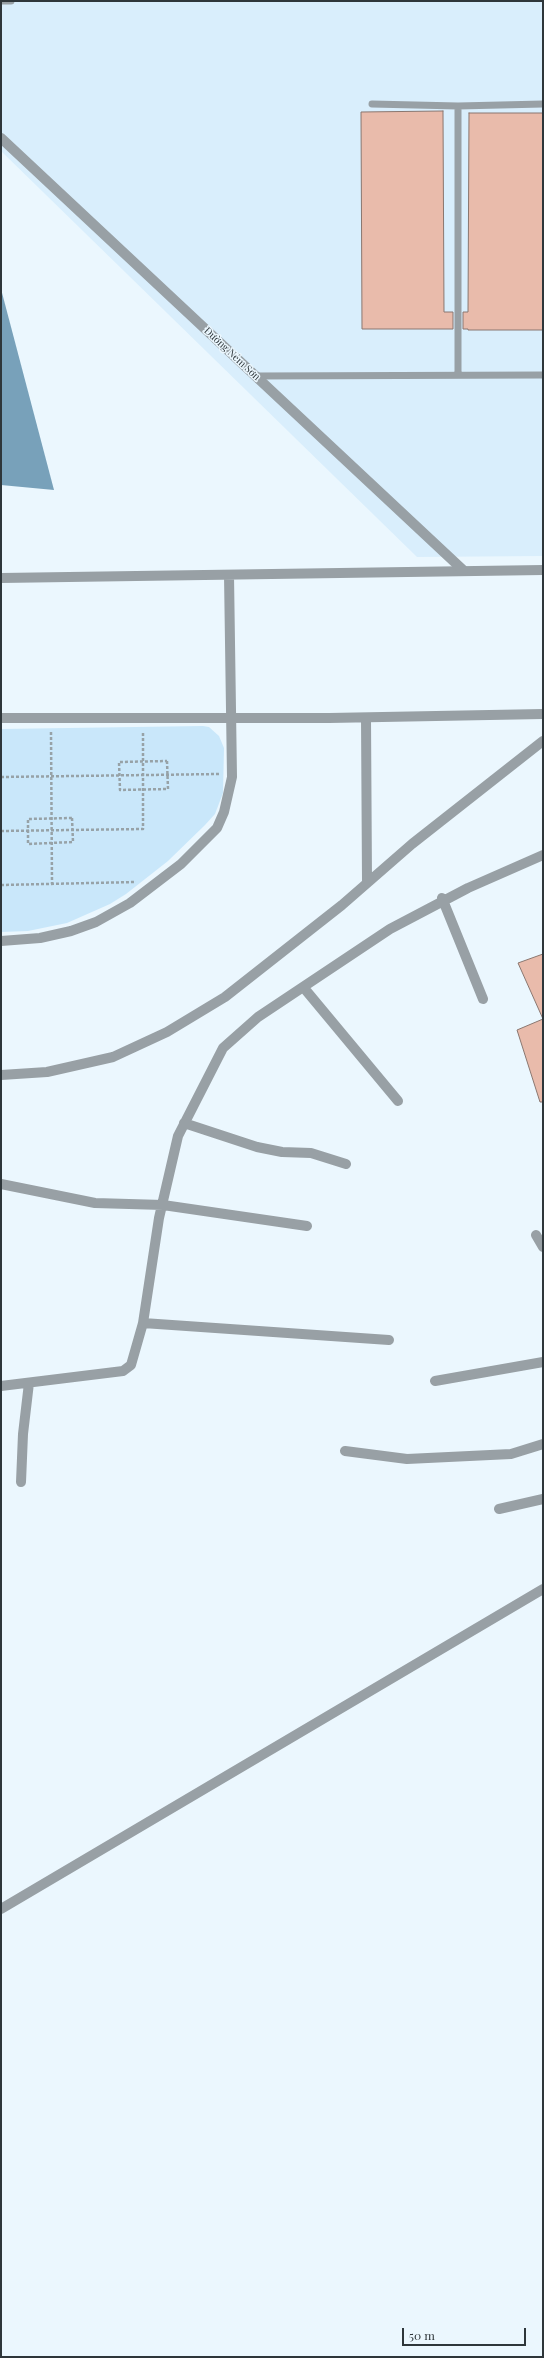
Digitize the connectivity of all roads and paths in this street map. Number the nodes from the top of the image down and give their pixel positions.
1 (1, 1) edge
2 (11, 1) edge
3 (372, 104) dead end
4 (543, 104) edge
5 (458, 106) junction
6 (1, 138) edge
7 (458, 375) junction
8 (543, 375) edge
9 (256, 376) junction
10 (463, 570) junction
11 (543, 570) edge
12 (229, 576) junction
13 (1, 578) edge
14 (543, 714) edge
15 (1, 718) edge
16 (366, 718) junction
17 (232, 719) junction
18 (143, 731) dead end
19 (50, 732) dead end
20 (543, 741) edge
21 (143, 761) junction
22 (220, 774) dead end
23 (120, 775) junction
24 (143, 775) junction
25 (168, 775) junction
26 (51, 776) junction
27 (1, 777) edge
28 (143, 789) junction
29 (51, 818) junction
30 (73, 830) junction
31 (1, 831) edge
32 (28, 831) junction
33 (52, 831) junction
34 (52, 843) junction
35 (543, 856) edge
36 (368, 881) junction
37 (136, 882) dead end
38 (52, 884) junction
39 (1, 885) edge
40 (442, 898) dead end
41 (1, 941) edge
42 (304, 988) junction
43 (483, 999) dead end
44 (1, 1075) edge
45 (398, 1101) dead end
46 (184, 1123) junction
47 (346, 1164) dead end
48 (1, 1184) edge
49 (163, 1205) junction
50 (307, 1226) dead end
51 (536, 1235) dead end
52 (543, 1247) edge
53 (143, 1323) junction
54 (389, 1340) dead end
55 (543, 1362) edge
56 (435, 1381) dead end
57 (29, 1383) junction
58 (1, 1386) edge
59 (543, 1444) edge
60 (345, 1451) dead end
61 (21, 1482) dead end
62 (543, 1499) edge
63 (499, 1509) dead end
64 (543, 1589) edge
65 (1, 1909) edge

1 - 2 lane
3 - 5 lane
4 - 5 lane
5 - 7 lane
6 - 9 street, Đường Ném Sơn
7 - 8 lane
7 - 9 lane
9 - 10 street, Đường Ném Sơn
10 - 11 street
10 - 12 street
12 - 13 street
12 - 17 street
14 - 16 street
15 - 17 street
16 - 17 street
16 - 36 street
17 - 41 street
18 - 21 path
19 - 26 path
20 - 36 street
21 - 23 path
21 - 24 path
21 - 25 path
22 - 25 path
23 - 24 path
23 - 26 path
23 - 28 path
24 - 25 path
24 - 28 path
25 - 28 path
26 - 27 path
26 - 29 path
28 - 30 path
29 - 30 path
29 - 32 path
29 - 33 path
30 - 33 path
30 - 34 path
31 - 32 path
32 - 33 path
32 - 34 path
33 - 34 path
34 - 38 path
35 - 42 street
36 - 44 street
37 - 38 path
38 - 39 path
40 - 43 street
42 - 45 street
42 - 46 street
46 - 47 street
46 - 49 street
48 - 49 street
49 - 50 street
49 - 53 street
51 - 52 street
53 - 54 street
53 - 57 street
55 - 56 street
57 - 58 street
57 - 61 street
59 - 60 street
62 - 63 street
64 - 65 street

